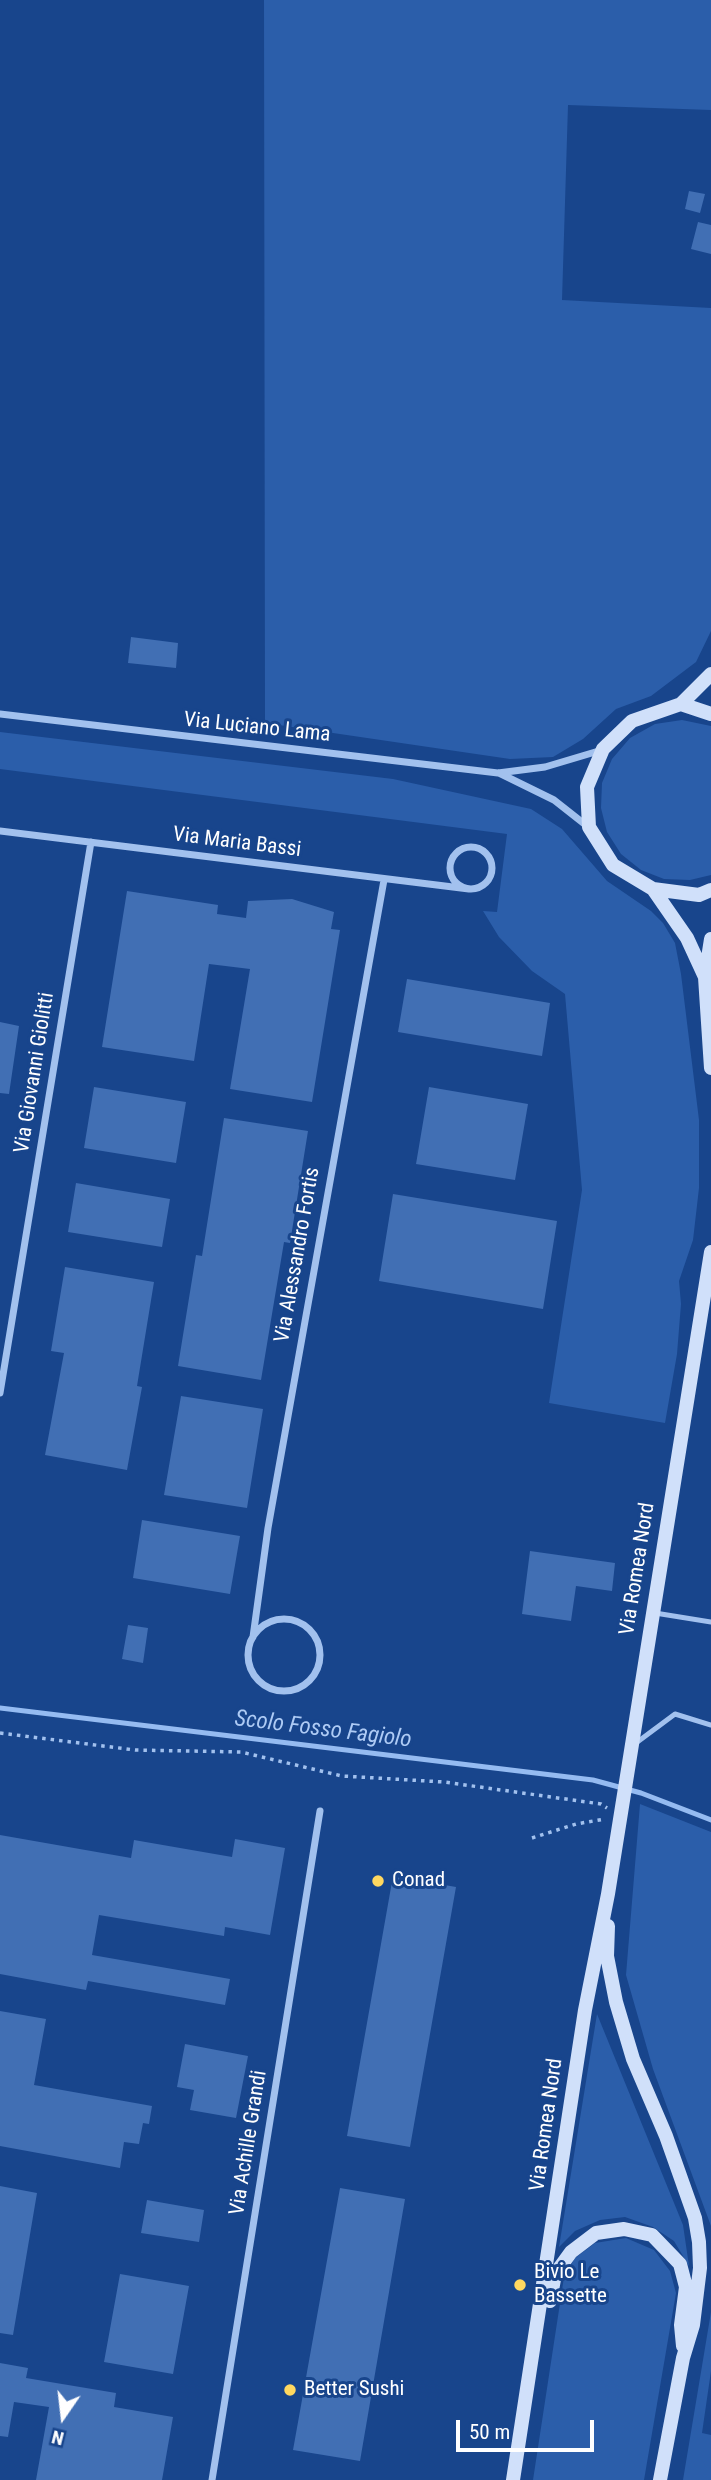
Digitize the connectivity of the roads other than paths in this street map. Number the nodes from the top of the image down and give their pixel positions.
1 (711, 674) edge
2 (681, 704) junction
3 (711, 714) edge
4 (0, 716) edge
5 (603, 749) junction
6 (498, 773) junction
7 (589, 827) junction
8 (0, 831) edge
9 (91, 842) junction
10 (384, 880) junction
11 (469, 889) junction
12 (653, 889) junction
13 (711, 890) edge
14 (711, 939) edge
15 (705, 977) junction
16 (711, 1068) edge
17 (711, 1252) edge
18 (0, 1393) edge
19 (652, 1613) junction
20 (711, 1622) edge
21 (253, 1637) junction
22 (711, 1725) edge
23 (631, 1747) junction
24 (320, 1811) dead end
25 (608, 1894) junction
26 (683, 2358) junction
27 (530, 2364) junction
28 (526, 2384) junction
29 (212, 2480) edge
30 (504, 2480) edge
31 (513, 2480) edge
32 (660, 2480) edge

1 - 2 main road
2 - 3 main road
2 - 5 main road
4 - 6 street, Via Luciano Lama
5 - 6 street, Via Luciano Lama
5 - 7 main road
6 - 7 street, Via Luciano Lama
7 - 12 main road
8 - 9 street, Via Maria Bassi
9 - 10 street, Via Maria Bassi
9 - 18 street, Via Giovanni Giolitti
10 - 11 street, Via Maria Bassi
10 - 21 street, Via Alessandro Fortis
11 - 11 street
12 - 13 main road
12 - 15 main road
14 - 15 main road
15 - 16 main road
17 - 19 main road, Via Romea Nord
19 - 20 lane
19 - 23 main road, Via Romea Nord
21 - 21 street, Via Alessandro Fortis
22 - 23 lane
23 - 25 main road, Via Romea Nord
24 - 29 street, Via Achille Grandi
25 - 26 main road, Via Romea Nord
25 - 27 main road, Via Romea Nord
26 - 27 main road, Via Romea Nord
26 - 32 main road, Via Romea Nord
27 - 28 main road, Via Romea Nord
28 - 30 main road
28 - 31 main road, Via Romea Nord

